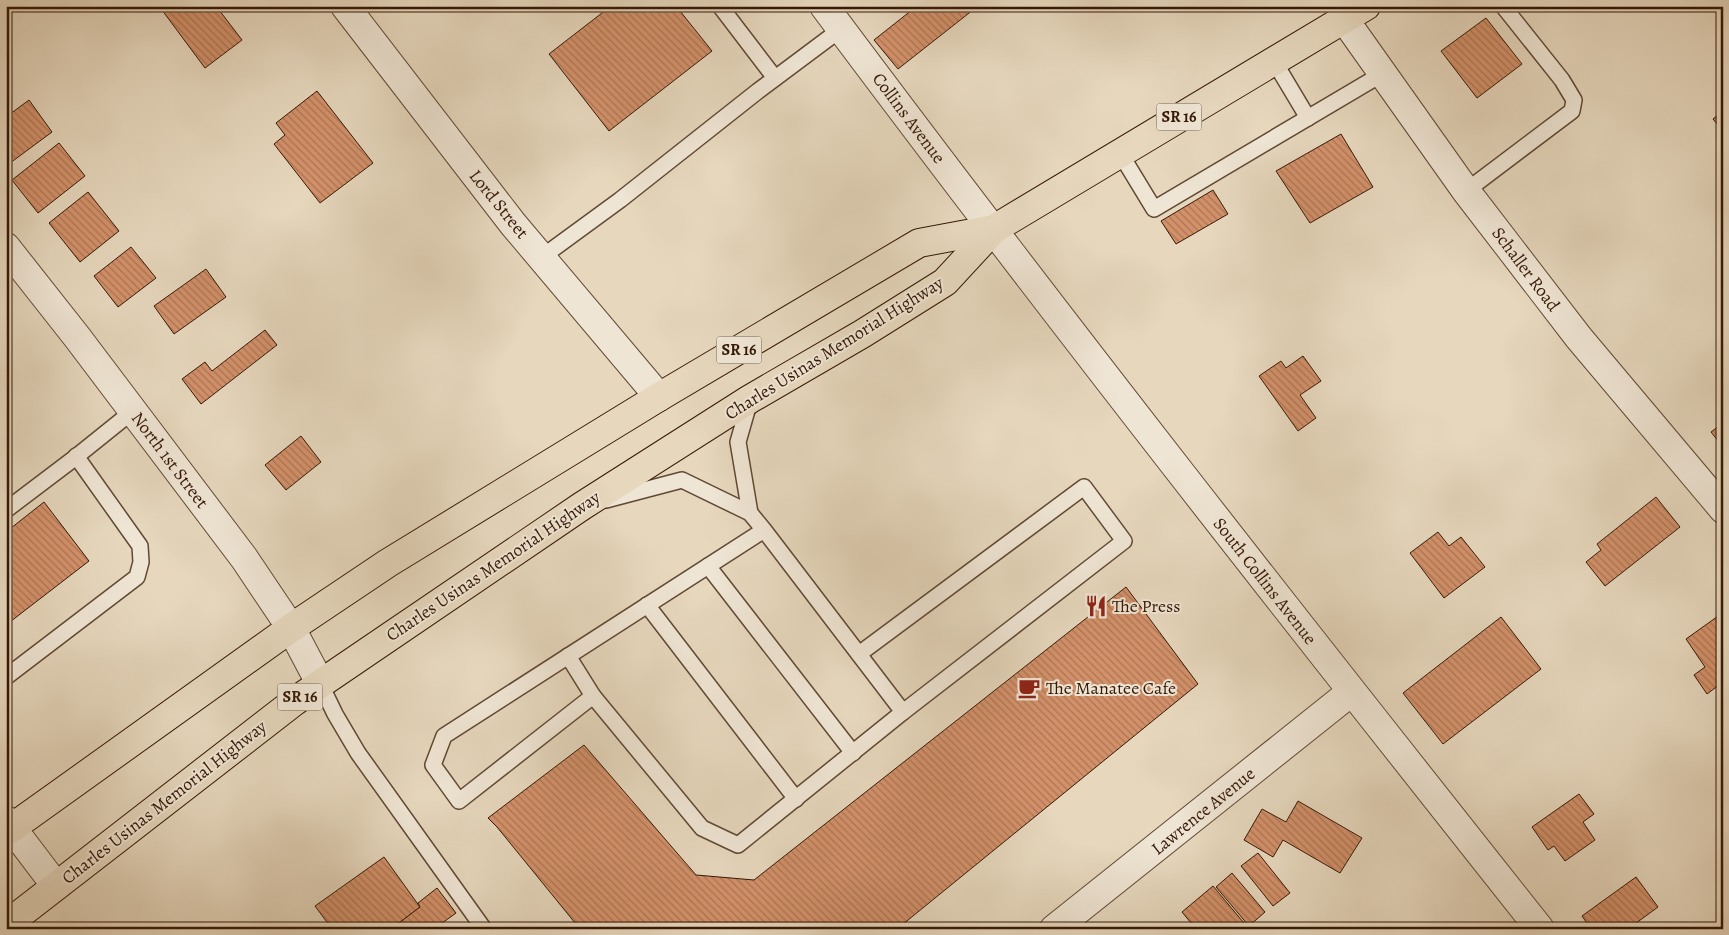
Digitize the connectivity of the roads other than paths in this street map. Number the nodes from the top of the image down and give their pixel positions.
1 (345, 6) edge
2 (720, 6) edge
3 (824, 6) edge
4 (1503, 6) edge
5 (1355, 13) edge
6 (842, 29) junction
7 (1274, 61) junction
8 (1382, 74) junction
9 (775, 78) junction
10 (1308, 118) junction
11 (1120, 153) junction
12 (1466, 191) junction
13 (994, 229) junction
14 (6, 247) edge
15 (542, 257) junction
16 (659, 397) junction
17 (750, 399) junction
18 (133, 411) junction
19 (76, 456) junction
20 (582, 506) junction
21 (1723, 509) edge
22 (6, 510) edge
23 (750, 513) junction
24 (764, 530) junction
25 (708, 566) junction
26 (648, 605) junction
27 (291, 628) junction
28 (860, 654) junction
29 (568, 656) junction
30 (6, 677) edge
31 (320, 683) junction
32 (1351, 692) junction
33 (593, 696) junction
34 (903, 712) junction
35 (852, 753) junction
36 (796, 799) junction
37 (8, 826) edge
38 (56, 886) junction
39 (6, 925) edge
40 (484, 929) edge
41 (1054, 929) edge
42 (1540, 929) edge

1 - 15 street, Lord Street
2 - 9 lane
3 - 6 street, Collins Avenue
4 - 12 lane
5 - 7 highway, Charles Usinas Memorial Highway / SR 16
5 - 8 street, Schaller Road
6 - 9 lane
6 - 13 street, Collins Avenue
7 - 10 lane
7 - 11 highway, Charles Usinas Memorial Highway / SR 16
8 - 10 lane
8 - 12 street, Schaller Road
9 - 15 lane
10 - 11 lane
11 - 13 highway, Charles Usinas Memorial Highway / SR 16
12 - 21 street, Schaller Road
13 - 16 highway, Charles Usinas Memorial Highway / SR 16
13 - 17 highway, Charles Usinas Memorial Highway / SR 16
13 - 32 street, South Collins Avenue
14 - 18 street, North 1st Street
15 - 16 street, Lord Street
16 - 27 highway, Charles Usinas Memorial Highway / SR 16
17 - 20 highway, Charles Usinas Memorial Highway / SR 16
17 - 23 lane
18 - 19 lane
18 - 27 street, North 1st Street
19 - 22 lane
19 - 30 lane
20 - 23 lane
20 - 31 highway, Charles Usinas Memorial Highway / SR 16
23 - 24 lane
24 - 25 lane
24 - 28 lane
25 - 26 lane
25 - 35 lane
26 - 29 lane
26 - 36 lane
27 - 31 street, North 1st Street
27 - 37 highway, Charles Usinas Memorial Highway / SR 16
28 - 34 lane
28 - 34 lane
29 - 33 lane
29 - 33 lane
31 - 38 highway, Charles Usinas Memorial Highway / SR 16
31 - 40 lane
32 - 41 street, Lawrence Avenue
32 - 42 street, South Collins Avenue
33 - 36 lane
34 - 35 lane
35 - 36 lane
37 - 38 street
38 - 39 highway, Charles Usinas Memorial Highway / SR 16

